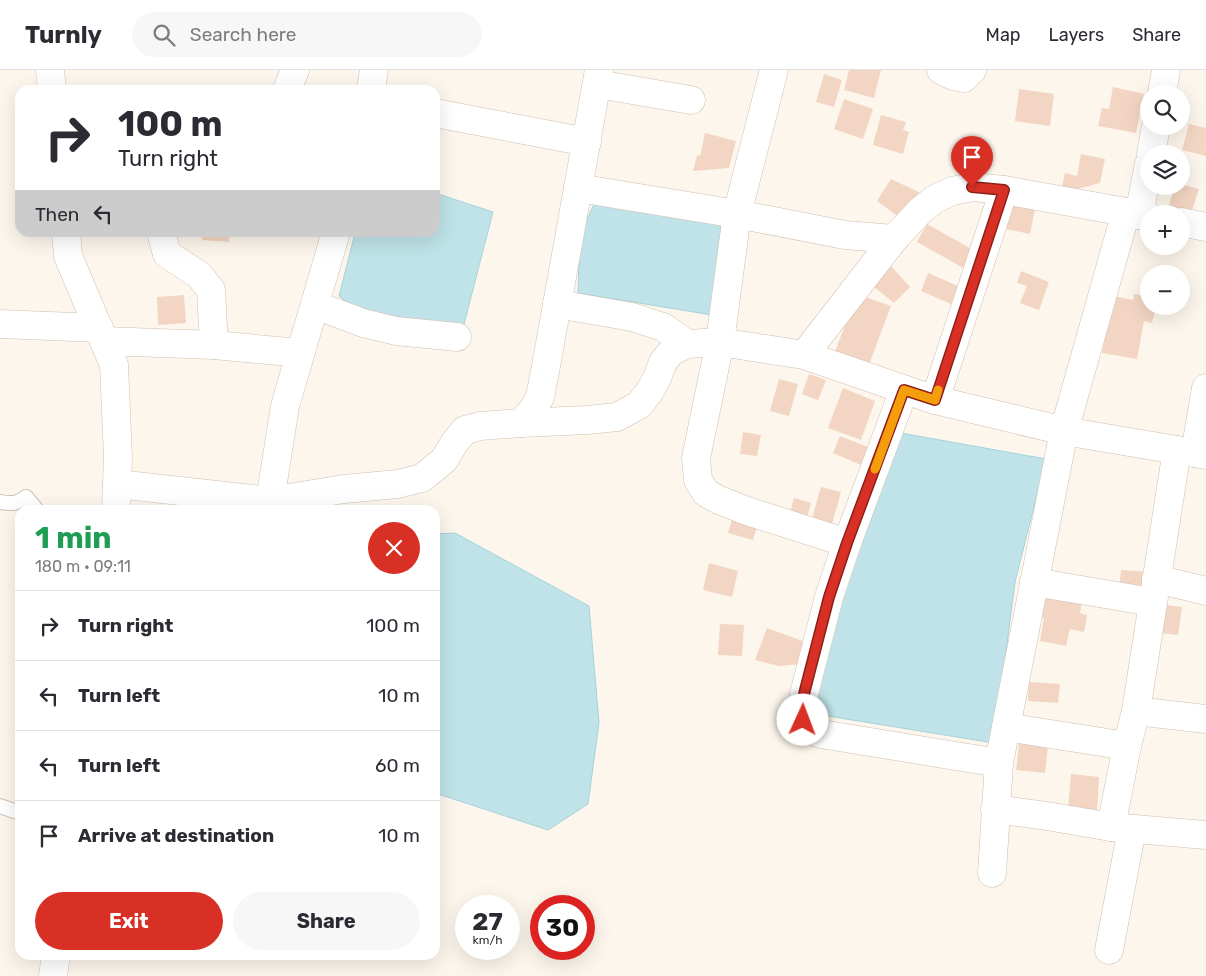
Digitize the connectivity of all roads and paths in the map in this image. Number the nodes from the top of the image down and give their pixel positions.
1 (50, 70) edge
2 (295, 70) edge
3 (374, 70) edge
4 (774, 70) edge
5 (941, 70) edge
6 (972, 70) edge
7 (1166, 70) edge
8 (598, 77) edge
9 (52, 85) edge
10 (289, 85) edge
11 (372, 85) edge
12 (1164, 85) edge
13 (691, 100) dead end
14 (440, 114) edge
15 (586, 142) junction
16 (578, 188) junction
17 (1004, 190) junction
18 (1142, 195) edge
19 (737, 214) junction
20 (1138, 214) edge
21 (1190, 224) edge
22 (1206, 227) edge
23 (66, 237) edge
24 (162, 237) edge
25 (335, 237) edge
26 (894, 239) junction
27 (557, 304) junction
28 (315, 305) junction
29 (0, 324) edge
30 (101, 334) junction
31 (457, 337) dead end
32 (720, 342) junction
33 (687, 344) junction
34 (214, 345) junction
35 (300, 353) junction
36 (804, 355) junction
37 (1206, 388) edge
38 (904, 390) junction
39 (935, 400) junction
40 (521, 423) junction
41 (1064, 431) junction
42 (1193, 453) edge
43 (117, 497) edge
44 (270, 501) junction
45 (0, 502) edge
46 (33, 505) edge
47 (847, 543) junction
48 (1034, 582) junction
49 (1206, 590) edge
50 (1154, 591) junction
51 (1136, 711) junction
52 (1206, 719) edge
53 (1006, 727) junction
54 (1127, 746) junction
55 (999, 763) junction
56 (0, 806) edge
57 (995, 809) junction
58 (15, 811) edge
59 (1121, 828) junction
60 (1206, 835) edge
61 (992, 874) dead end
62 (1109, 950) dead end
63 (55, 960) edge
64 (53, 976) edge

1 - 9 street
2 - 10 street
3 - 11 street
4 - 19 street
5 - 6 street
7 - 12 street
8 - 13 street
8 - 15 street
14 - 15 street
15 - 16 street
16 - 19 street
16 - 27 street
17 - 20 street
17 - 26 street
17 - 39 street
18 - 20 street
19 - 26 street
19 - 32 street
20 - 41 street
21 - 22 street
23 - 30 street
24 - 34 street
25 - 28 street
26 - 36 street
27 - 33 street
27 - 40 street
28 - 31 street
28 - 35 street
29 - 30 street
30 - 34 street
30 - 43 street
32 - 33 street
32 - 36 street
32 - 47 street
33 - 40 street
34 - 35 street
35 - 44 street
36 - 38 street
37 - 42 street
38 - 39 street
38 - 47 street
39 - 41 street
40 - 44 street
41 - 42 street
41 - 48 street
42 - 50 street
43 - 44 street
45 - 46 lane
47 - 55 street
48 - 50 street
48 - 53 street
49 - 50 street
50 - 51 street
51 - 52 street
51 - 54 street
53 - 54 street
53 - 55 street
54 - 59 street
55 - 57 street
56 - 58 lane
57 - 59 street
57 - 61 street
59 - 60 street
59 - 62 street
63 - 64 street

